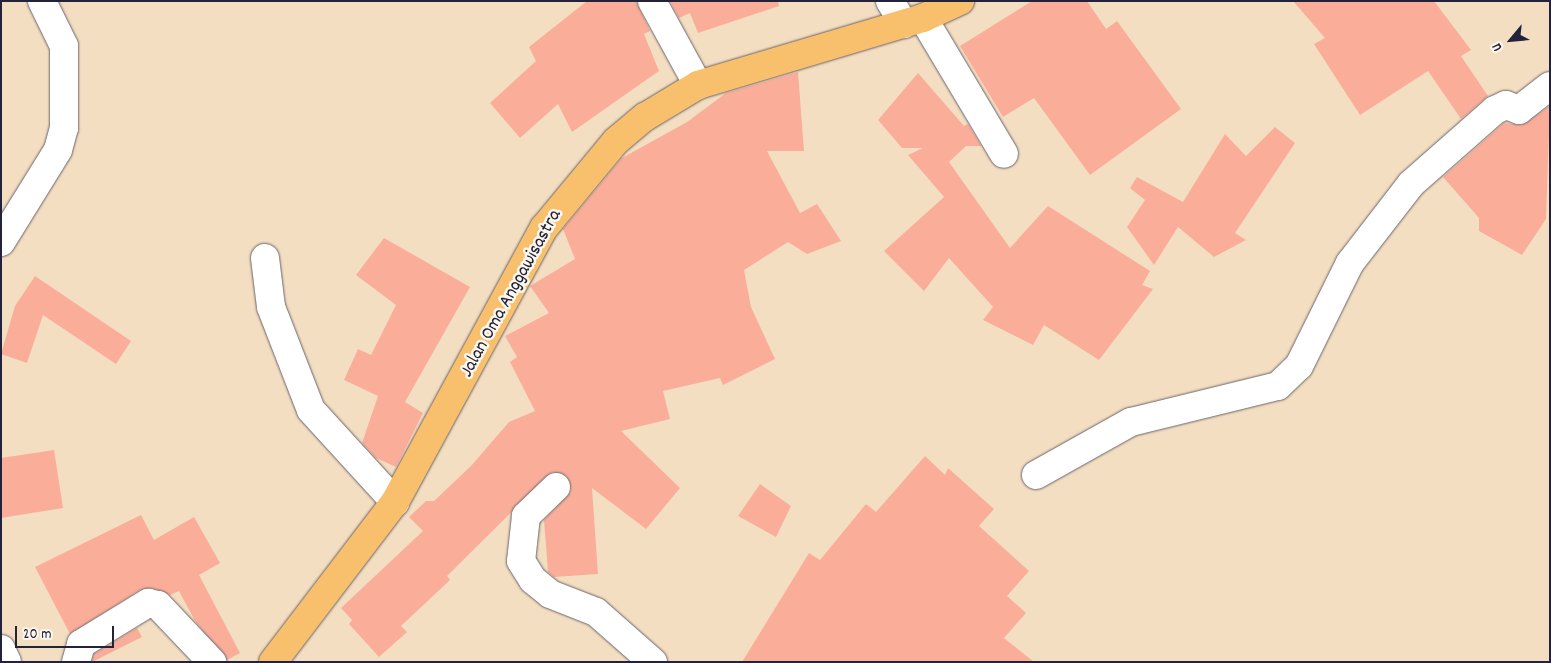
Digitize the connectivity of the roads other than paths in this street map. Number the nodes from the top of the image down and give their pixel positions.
1 (42, 1) edge
2 (652, 1) edge
3 (960, 1) edge
4 (906, 14) edge
5 (698, 85) junction
6 (1550, 86) edge
7 (1004, 154) dead end
8 (1, 242) edge
9 (265, 258) dead end
10 (1036, 475) dead end
11 (556, 487) dead end
12 (395, 502) junction
13 (1, 649) edge
14 (7, 662) edge
15 (76, 662) edge
16 (212, 662) edge
17 (273, 662) edge
18 (653, 662) edge

1 - 8 street
2 - 5 street
3 - 4 main road, Jalan Oma Anggawisastra
4 - 5 main road, Jalan Oma Anggawisastra
4 - 7 street
5 - 12 main road, Jalan Oma Anggawisastra
6 - 10 street
9 - 12 street
11 - 18 street
12 - 17 main road, Jalan Oma Anggawisastra
13 - 14 street
15 - 16 street

